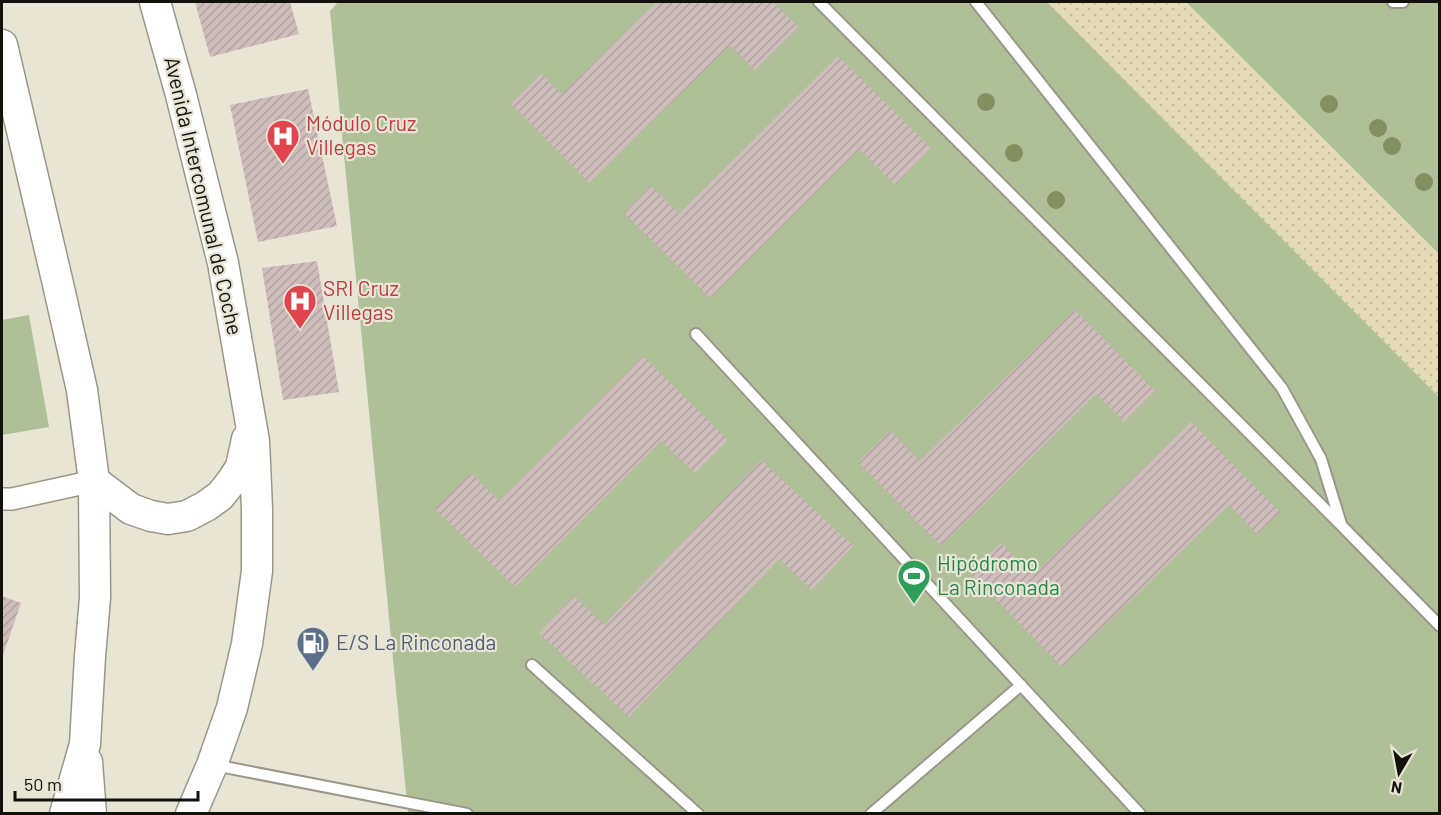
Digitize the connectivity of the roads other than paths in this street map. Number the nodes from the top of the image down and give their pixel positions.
1 (155, 2) edge
2 (819, 2) edge
3 (976, 2) edge
4 (1393, 2) edge
5 (1403, 2) edge
6 (2, 45) edge
7 (696, 334) dead end
8 (251, 420) junction
9 (94, 481) junction
10 (2, 499) edge
11 (1341, 525) junction
12 (1440, 626) edge
13 (532, 664) dead end
14 (1021, 685) junction
15 (86, 744) junction
16 (212, 765) junction
17 (65, 813) edge
18 (91, 813) edge
19 (191, 813) edge
20 (467, 813) edge
21 (698, 813) edge
22 (871, 813) edge
23 (1140, 813) edge

1 - 8 main road, Avenida Intercomunal de Coche
2 - 11 lane
3 - 11 lane
4 - 5 lane
6 - 9 main road
7 - 14 lane
8 - 9 main road
8 - 16 main road, Avenida Intercomunal de Coche
9 - 10 street
9 - 15 main road
11 - 12 lane
13 - 21 lane
14 - 22 lane
14 - 23 lane
15 - 17 main road
15 - 18 main road
16 - 19 main road, Avenida Intercomunal de Coche
16 - 20 lane

